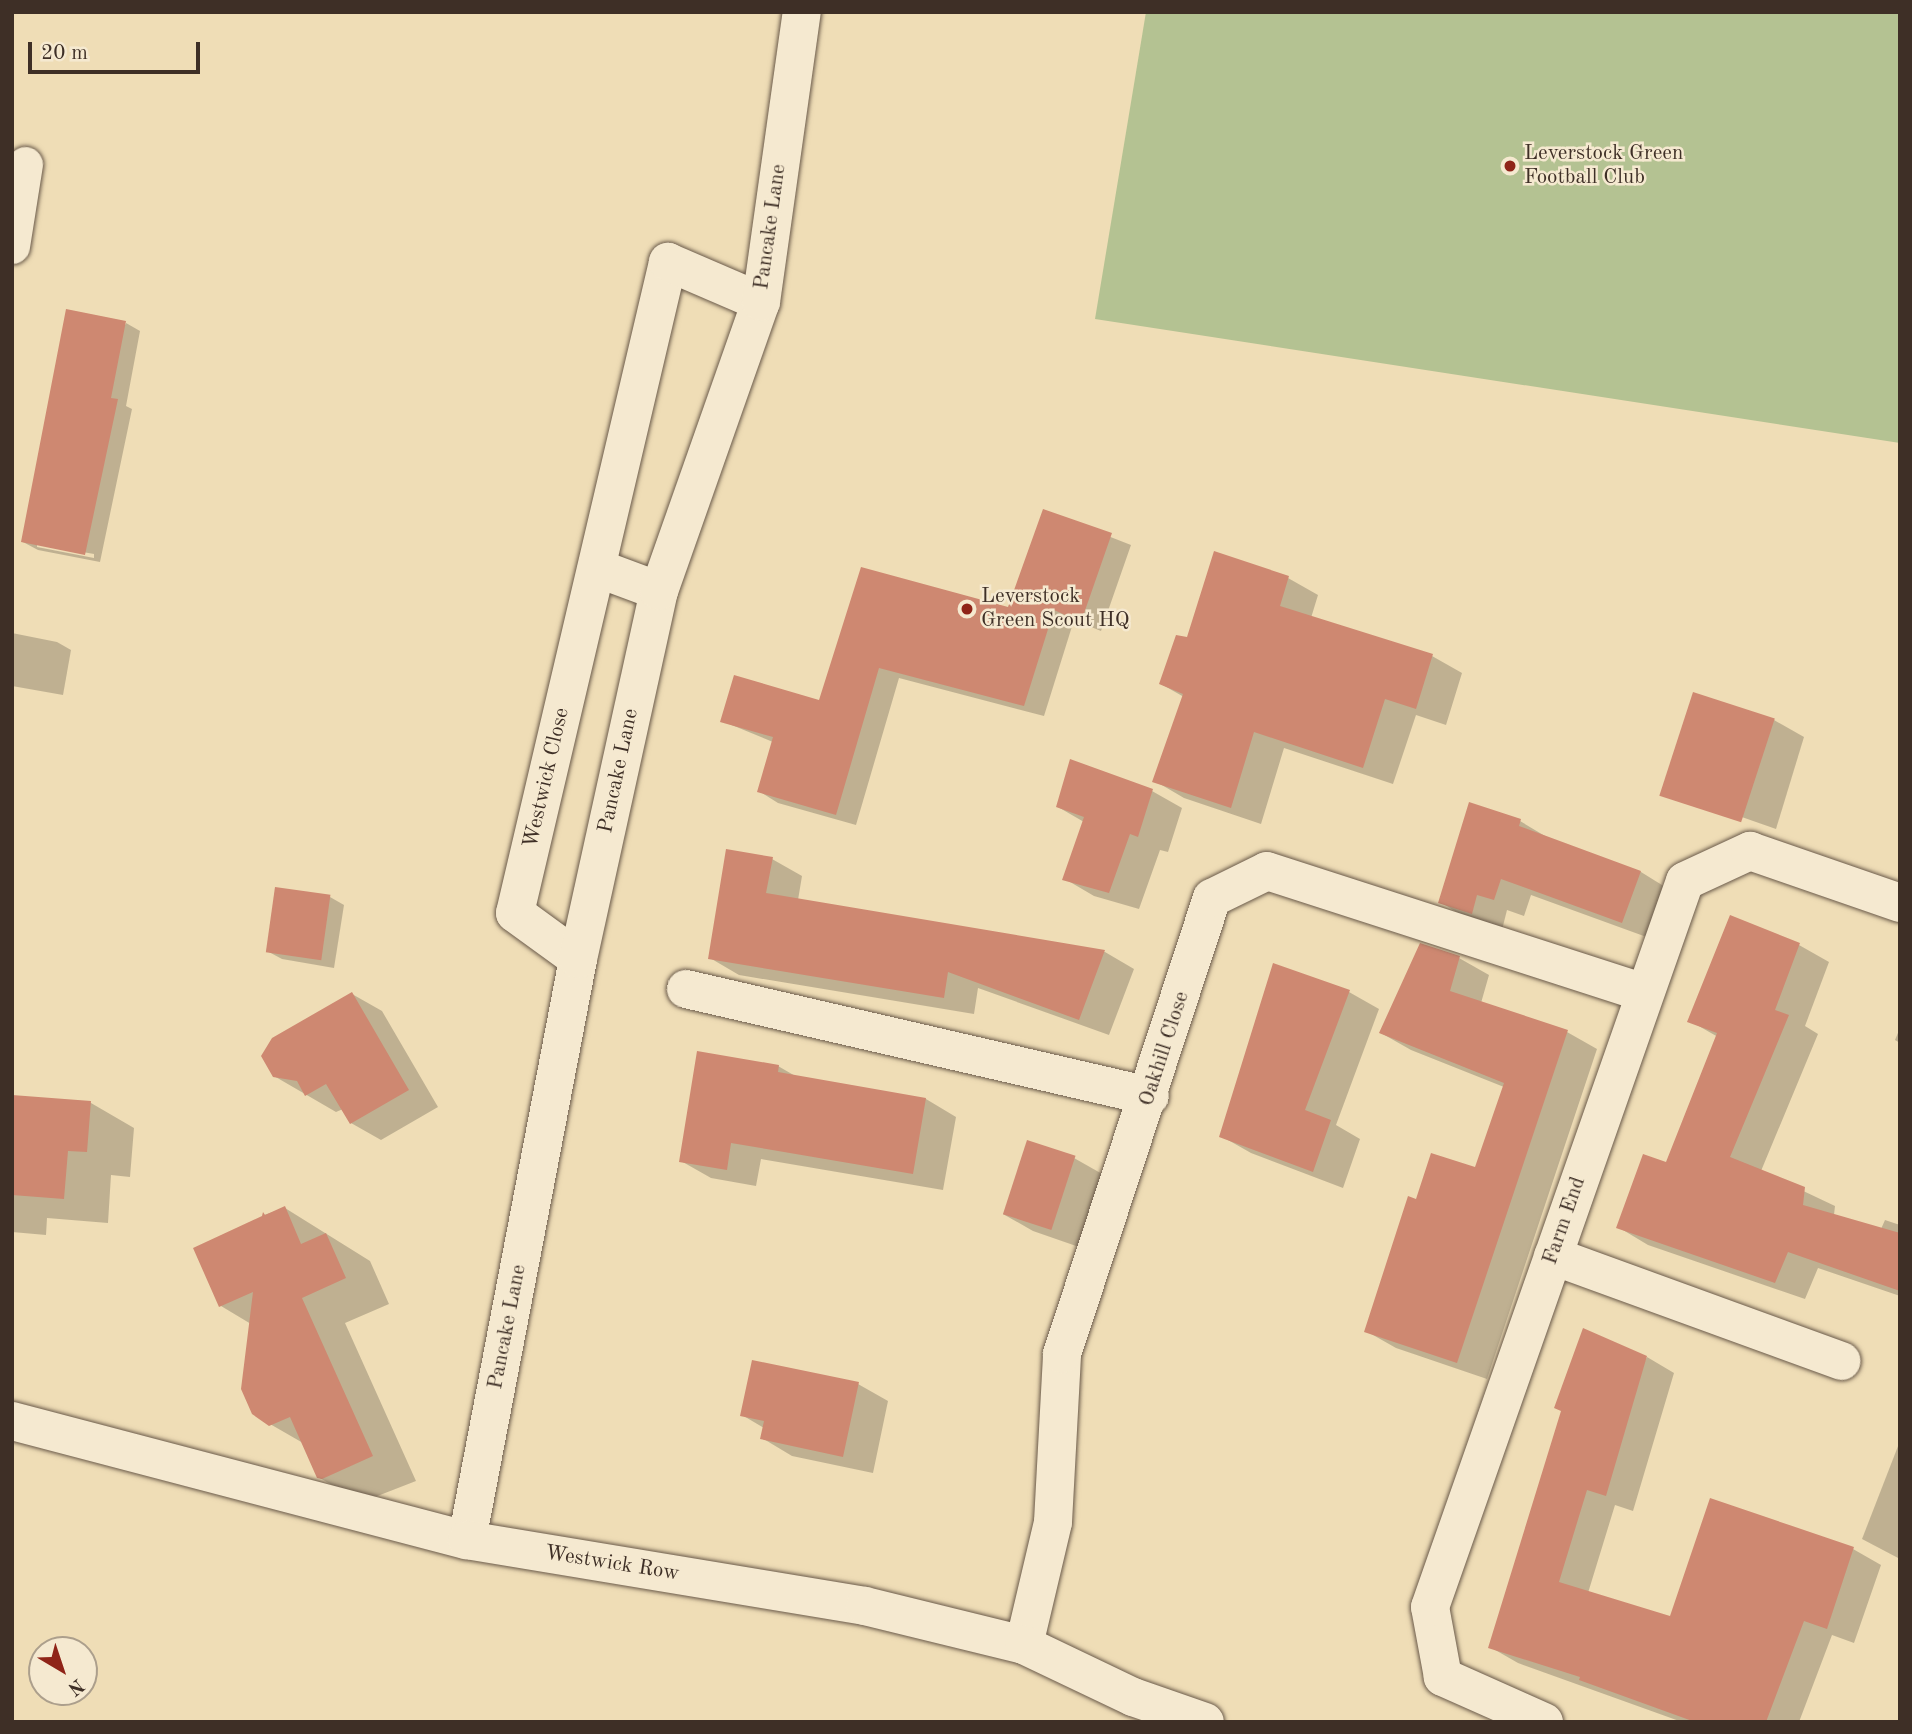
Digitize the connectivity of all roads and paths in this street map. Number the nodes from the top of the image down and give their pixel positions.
1 (802, 12) edge
2 (25, 164) dead end
3 (12, 246) edge
4 (761, 302) junction
5 (597, 568) junction
6 (659, 591) junction
7 (1900, 903) edge
8 (578, 959) junction
9 (686, 989) dead end
10 (1645, 993) junction
11 (1150, 1096) junction
12 (1553, 1256) junction
13 (1842, 1361) dead end
14 (12, 1421) edge
15 (467, 1540) junction
16 (1024, 1645) junction
17 (1205, 1722) edge
18 (1544, 1722) edge

1 - 4 street, Pancake Lane
2 - 3 lane
4 - 5 street, Westwick Close
4 - 6 street, Pancake Lane
5 - 6 street
5 - 8 street, Westwick Close
6 - 8 street, Pancake Lane
7 - 10 street, Farm End
8 - 15 street, Pancake Lane
9 - 11 street
10 - 11 street, Oakhill Close
10 - 12 street, Farm End
11 - 16 street, Oakhill Close
12 - 13 street
12 - 18 street, Farm End
14 - 15 street, Westwick Row
15 - 16 street, Westwick Row
16 - 17 street, Westwick Row

